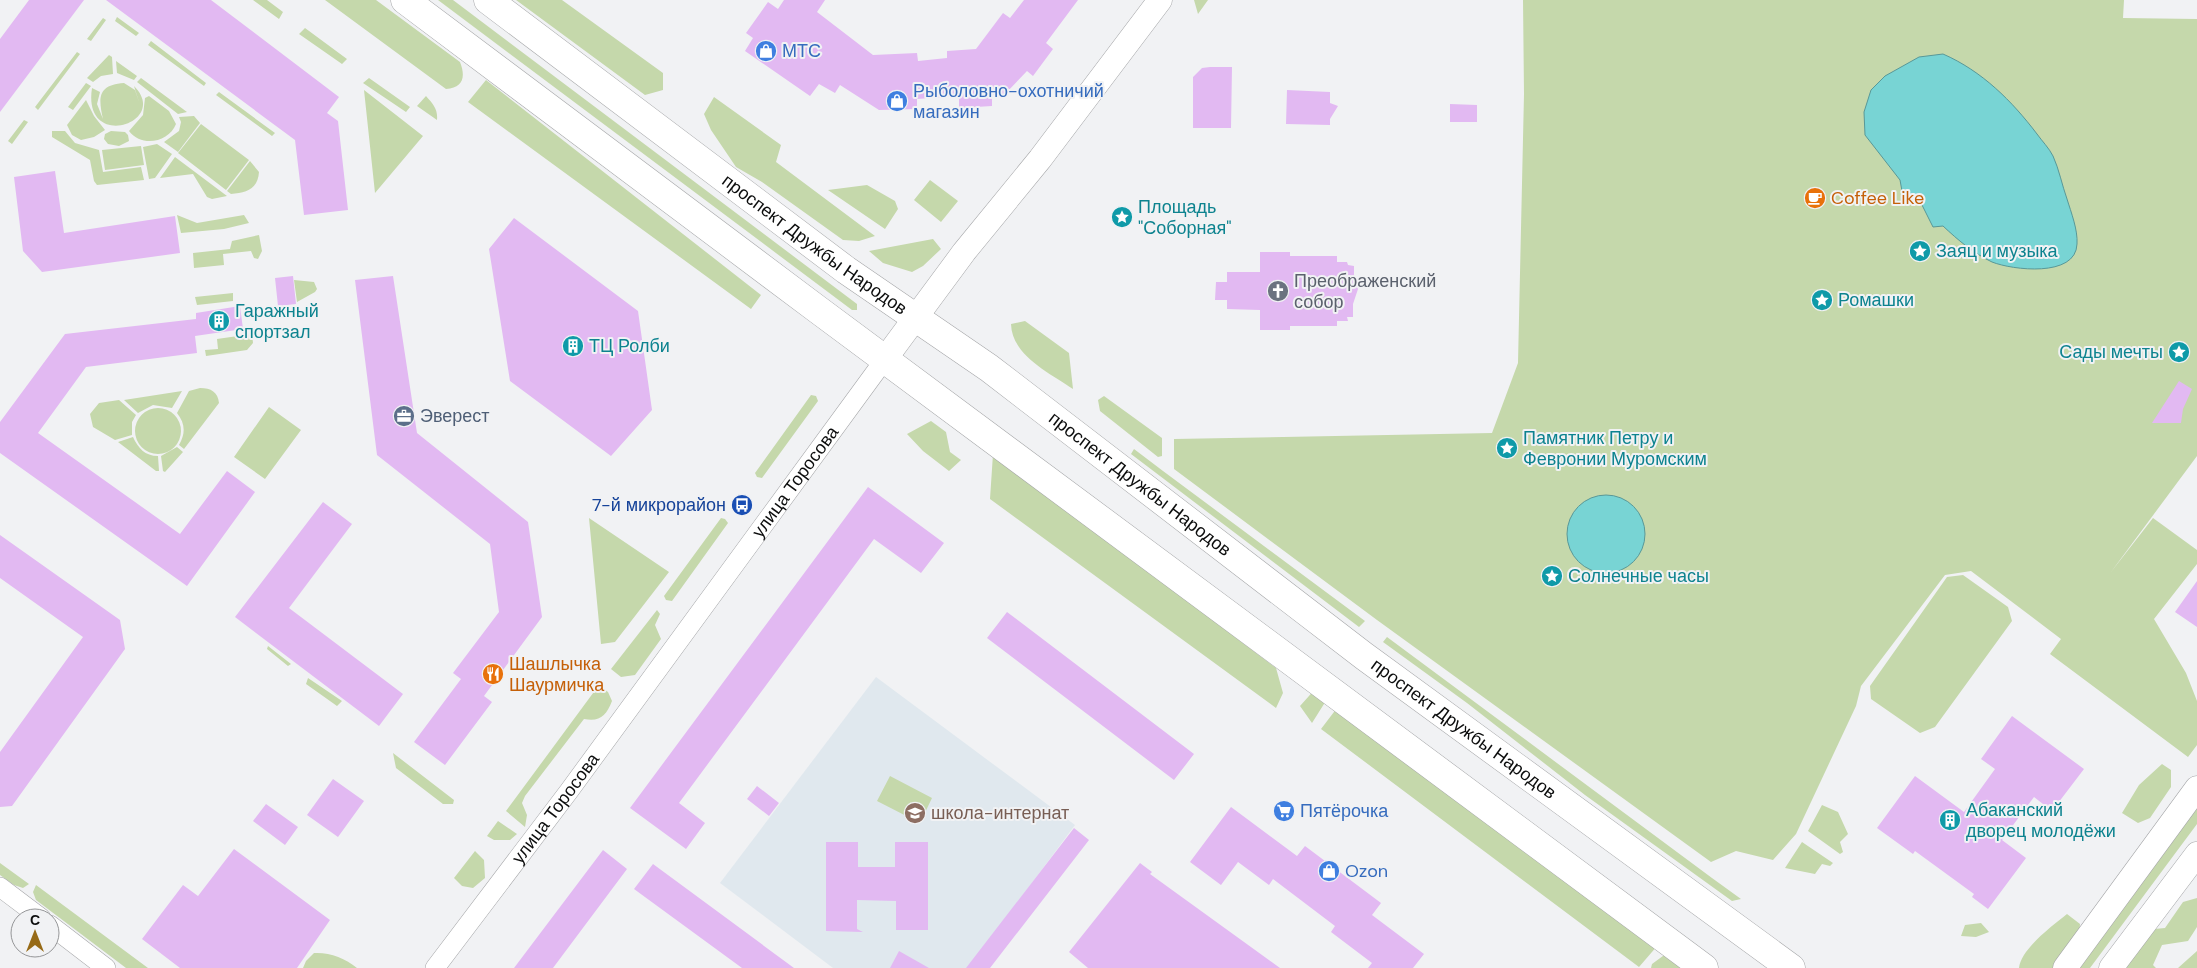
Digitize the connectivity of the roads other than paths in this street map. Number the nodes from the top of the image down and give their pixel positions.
1 (405, 0) edge
2 (488, 0) edge
3 (1160, 0) edge
4 (916, 316) junction
5 (886, 358) junction
6 (2197, 788) edge
7 (2197, 854) edge
8 (0, 887) edge
9 (28, 908) edge
10 (60, 933) edge
11 (106, 968) edge
12 (435, 968) edge
13 (1704, 968) edge
14 (1792, 968) edge
15 (2065, 968) edge
16 (2111, 968) edge

1 - 5 main road
2 - 4 main road, проспект Дружбы Народов
3 - 4 street, улица Торосова
4 - 5 street, улица Торосова
4 - 14 main road, проспект Дружбы Народов
5 - 12 street, улица Торосова
5 - 13 main road
6 - 15 street
7 - 16 street
8 - 9 street
10 - 11 street

